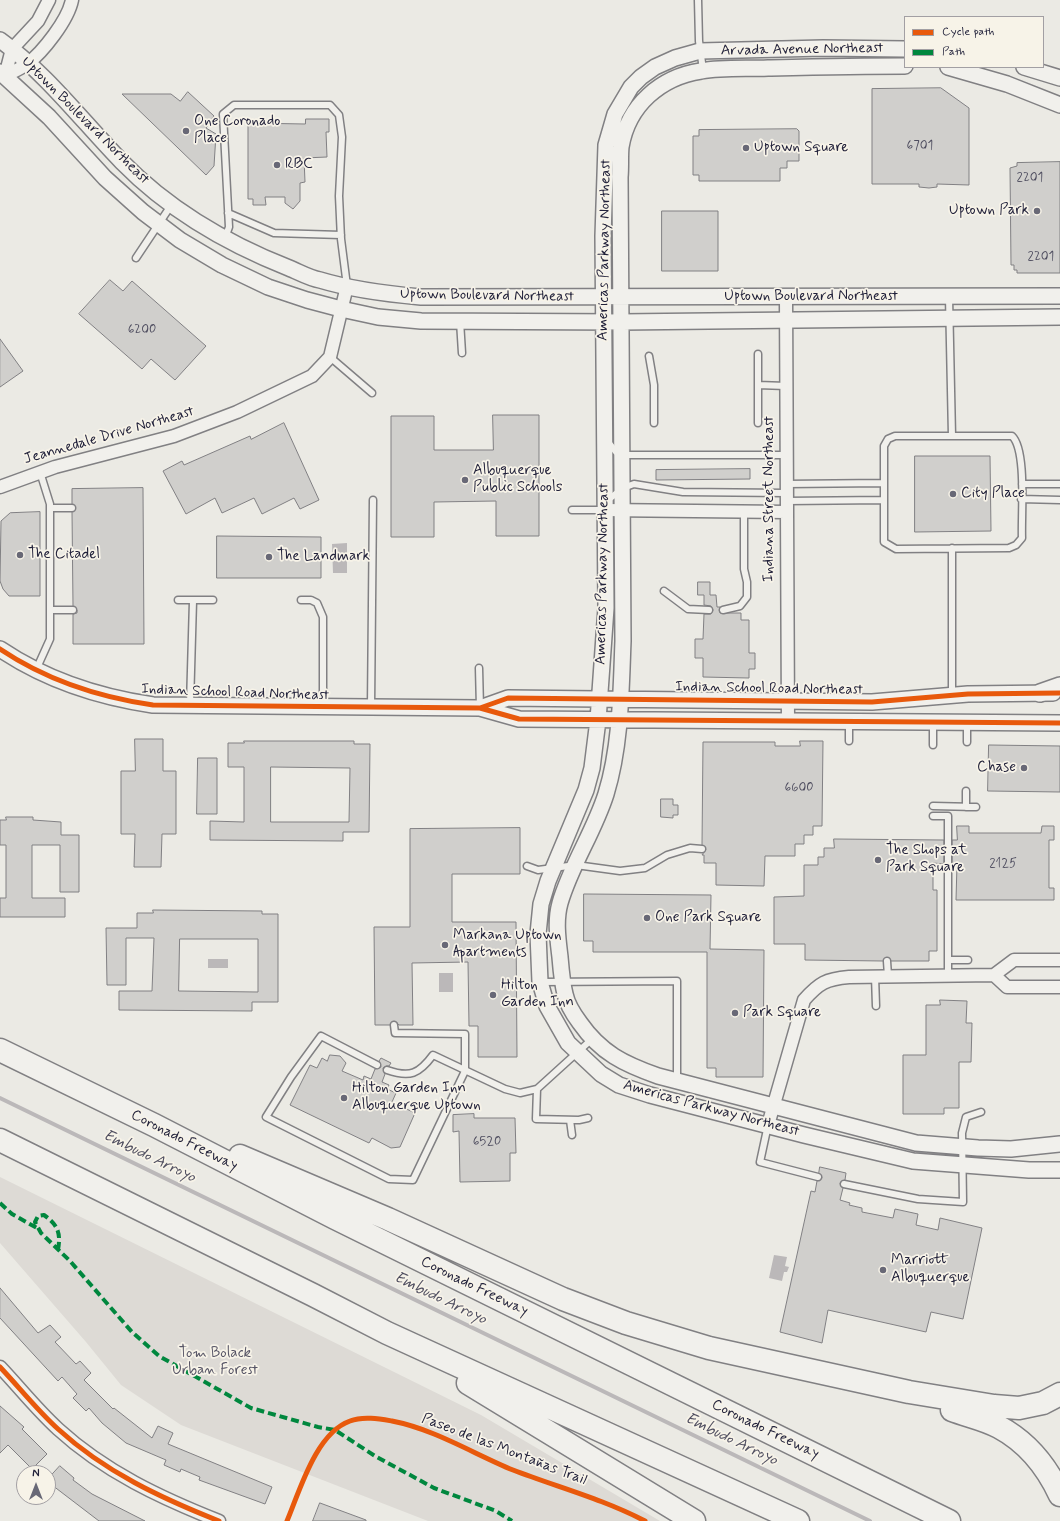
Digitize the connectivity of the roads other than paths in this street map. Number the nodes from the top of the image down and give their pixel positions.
1 (49, 0) edge
2 (72, 0) edge
3 (698, 0) edge
4 (6, 45) edge
5 (823, 48) junction
6 (904, 49) edge
7 (700, 51) junction
8 (27, 64) junction
9 (822, 66) junction
10 (904, 66) edge
11 (951, 68) edge
12 (1027, 68) edge
13 (703, 70) junction
14 (2, 74) edge
15 (1060, 78) edge
16 (1060, 105) edge
17 (172, 204) junction
18 (228, 213) junction
19 (158, 224) junction
20 (341, 236) junction
21 (225, 239) junction
22 (136, 258) dead end
23 (347, 286) junction
24 (1060, 296) edge
25 (622, 297) junction
26 (949, 297) junction
27 (603, 298) junction
28 (786, 298) junction
29 (341, 309) junction
30 (1060, 316) edge
31 (950, 318) junction
32 (785, 319) junction
33 (460, 321) junction
34 (603, 321) junction
35 (622, 322) junction
36 (462, 353) dead end
37 (758, 354) dead end
38 (648, 356) dead end
39 (330, 357) junction
40 (758, 385) junction
41 (786, 386) junction
42 (372, 393) dead end
43 (654, 422) dead end
44 (758, 423) dead end
45 (604, 432) junction
46 (952, 436) junction
47 (622, 455) junction
48 (786, 455) junction
49 (40, 472) junction
50 (883, 483) junction
51 (1022, 484) junction
52 (1060, 484) edge
53 (0, 487) edge
54 (623, 488) junction
55 (786, 497) junction
56 (1021, 499) junction
57 (373, 500) dead end
58 (884, 500) junction
59 (1060, 500) edge
60 (604, 507) junction
61 (50, 508) junction
62 (72, 508) dead end
63 (572, 510) dead end
64 (623, 510) junction
65 (744, 512) junction
66 (952, 548) junction
67 (664, 591) dead end
68 (178, 600) dead end
69 (212, 600) dead end
70 (302, 600) dead end
71 (193, 601) junction
72 (50, 610) junction
73 (73, 610) dead end
74 (709, 610) dead end
75 (723, 610) dead end
76 (0, 649) edge
77 (479, 668) dead end
78 (36, 670) junction
79 (1060, 686) edge
80 (1040, 693) junction
81 (1060, 693) edge
82 (952, 696) junction
83 (600, 698) junction
84 (621, 699) junction
85 (788, 701) junction
86 (190, 706) junction
87 (323, 707) junction
88 (371, 708) junction
89 (480, 708) junction
90 (598, 720) junction
91 (618, 720) junction
92 (788, 721) junction
93 (849, 722) junction
94 (933, 722) junction
95 (970, 722) junction
96 (1060, 723) edge
97 (1060, 734) edge
98 (849, 741) dead end
99 (967, 742) dead end
100 (933, 745) dead end
101 (966, 791) dead end
102 (933, 806) dead end
103 (966, 807) junction
104 (976, 807) dead end
105 (933, 816) dead end
106 (702, 849) dead end
107 (576, 865) junction
108 (527, 866) dead end
109 (553, 868) junction
110 (948, 960) junction
111 (968, 960) dead end
112 (1060, 960) edge
113 (887, 961) dead end
114 (994, 975) junction
115 (875, 976) junction
116 (888, 976) junction
117 (948, 976) junction
118 (540, 982) junction
119 (563, 982) junction
120 (1060, 988) edge
121 (876, 1006) dead end
122 (394, 1025) dead end
123 (591, 1040) junction
124 (0, 1050) edge
125 (578, 1053) junction
126 (377, 1065) dead end
127 (387, 1070) dead end
128 (465, 1071) junction
129 (677, 1081) junction
130 (536, 1089) junction
131 (773, 1105) junction
132 (980, 1112) dead end
133 (588, 1118) dead end
134 (570, 1120) junction
135 (154, 1125) junction
136 (768, 1125) junction
137 (572, 1135) dead end
138 (0, 1140) edge
139 (1060, 1144) edge
140 (962, 1148) junction
141 (963, 1166) junction
142 (1060, 1170) edge
143 (818, 1177) dead end
144 (844, 1184) dead end
145 (387, 1333) junction
146 (0, 1367) edge
147 (909, 1392) junction
148 (1060, 1394) edge
149 (1060, 1495) edge
150 (219, 1521) edge
151 (694, 1521) edge
152 (798, 1521) edge
153 (949, 1521) edge

1 - 4 street
2 - 8 street
3 - 7 lane
4 - 8 street, Uptown Boulevard Northeast
4 - 14 street
5 - 6 street, Arvada Avenue Northeast
5 - 7 street, Arvada Avenue Northeast
5 - 9 street
7 - 13 lane
7 - 27 street, Americas Parkway Northeast
8 - 14 street
8 - 17 street, Uptown Boulevard Northeast
9 - 10 street, Arvada Avenue Northeast
9 - 13 street, Arvada Avenue Northeast
11 - 16 street
12 - 15 street
13 - 25 street, Americas Parkway Northeast
14 - 19 street, Uptown Boulevard Northeast
17 - 19 lane
17 - 21 street, Uptown Boulevard Northeast
18 - 20 lane
18 - 20 lane
18 - 21 lane
19 - 22 lane
19 - 29 street, Uptown Boulevard Northeast
20 - 23 lane
21 - 23 street, Uptown Boulevard Northeast
23 - 27 street, Uptown Boulevard Northeast
23 - 29 street
24 - 26 street, Uptown Boulevard Northeast
25 - 27 street, Uptown Boulevard Northeast
25 - 28 street, Uptown Boulevard Northeast
25 - 35 street, Americas Parkway Northeast
26 - 28 street, Uptown Boulevard Northeast
26 - 31 lane
27 - 34 street, Americas Parkway Northeast
28 - 32 street, Indiana Street Northeast
29 - 33 street, Uptown Boulevard Northeast
29 - 39 street
30 - 31 street, Uptown Boulevard Northeast
31 - 32 street, Uptown Boulevard Northeast
31 - 46 lane
32 - 35 street, Uptown Boulevard Northeast
32 - 41 street, Indiana Street Northeast
33 - 34 street, Uptown Boulevard Northeast
33 - 36 lane
34 - 35 street, Uptown Boulevard Northeast
34 - 45 street, Americas Parkway Northeast
35 - 47 street, Americas Parkway Northeast
37 - 40 lane
38 - 43 lane
39 - 42 lane
39 - 49 street, Jeannedale Drive Northeast
40 - 41 lane
40 - 44 lane
41 - 48 street, Indiana Street Northeast
45 - 47 lane
45 - 60 street, Americas Parkway Northeast
46 - 50 lane
46 - 51 lane
47 - 48 lane
47 - 54 street, Americas Parkway Northeast
48 - 55 street, Indiana Street Northeast
49 - 53 street, Jeannedale Drive Northeast
49 - 61 lane
50 - 55 lane
50 - 58 lane
51 - 52 lane
51 - 56 lane
54 - 55 lane
54 - 60 lane
54 - 64 street, Americas Parkway Northeast
55 - 58 lane
55 - 65 street
55 - 85 street, Indiana Street Northeast
56 - 59 lane
56 - 66 lane
57 - 88 lane
58 - 66 lane
60 - 63 lane
60 - 64 street
60 - 83 street, Americas Parkway Northeast
61 - 62 lane
61 - 72 lane
64 - 65 street
64 - 84 street, Americas Parkway Northeast
65 - 75 lane
66 - 82 lane
67 - 74 lane
68 - 71 lane
69 - 71 lane
70 - 87 lane
71 - 86 lane
72 - 73 lane
72 - 78 lane
76 - 78 street, Indian School Road Northeast
77 - 89 lane
78 - 86 street, Indian School Road Northeast
79 - 80 main road
80 - 81 street, Indian School Road Northeast
80 - 82 street, Indian School Road Northeast
82 - 85 street, Indian School Road Northeast
83 - 84 street, Indian School Road Northeast
83 - 89 street, Indian School Road Northeast
83 - 90 street, Americas Parkway Northeast
84 - 85 street, Indian School Road Northeast
84 - 91 street, Americas Parkway Northeast
85 - 92 street, Indiana Street Northeast
86 - 87 street, Indian School Road Northeast
87 - 88 street, Indian School Road Northeast
88 - 89 street, Indian School Road Northeast
89 - 90 street, Indian School Road Northeast
90 - 91 street, Indian School Road Northeast
90 - 109 street, Americas Parkway Northeast
91 - 92 street, Indian School Road Northeast
91 - 107 street, Americas Parkway Northeast
92 - 93 street, Indian School Road Northeast
93 - 94 street, Indian School Road Northeast
93 - 98 lane
94 - 95 street, Indian School Road Northeast
94 - 100 lane
95 - 96 street, Indian School Road Northeast
95 - 97 street
95 - 99 lane
101 - 103 lane
102 - 103 lane
103 - 104 lane
105 - 110 lane
106 - 107 lane
107 - 109 lane
107 - 119 street, Americas Parkway Northeast
108 - 109 lane
109 - 118 street, Americas Parkway Northeast
110 - 111 lane
110 - 117 lane
112 - 114 street
113 - 116 lane
114 - 117 street
114 - 120 street
115 - 116 street
115 - 121 lane
115 - 131 street
116 - 117 street
118 - 119 lane
118 - 125 street, Americas Parkway Northeast
119 - 123 street, Americas Parkway Northeast
119 - 129 lane
122 - 128 lane
123 - 125 lane
123 - 129 street, Americas Parkway Northeast
124 - 135 highway, Coronado Freeway
125 - 130 lane
125 - 136 street, Americas Parkway Northeast
126 - 128 lane
127 - 128 lane
128 - 130 lane
129 - 131 street, Americas Parkway Northeast
130 - 134 lane
131 - 136 street
131 - 140 street, Americas Parkway Northeast
132 - 140 lane
133 - 134 lane
134 - 137 lane
135 - 147 highway
135 - 153 highway, Coronado Freeway
136 - 141 street, Americas Parkway Northeast
136 - 143 lane
138 - 145 highway
139 - 140 street, Americas Parkway Northeast
140 - 141 lane
141 - 142 street, Americas Parkway Northeast
141 - 144 lane
145 - 151 highway
145 - 152 highway
146 - 150 street
147 - 148 highway
147 - 149 highway

